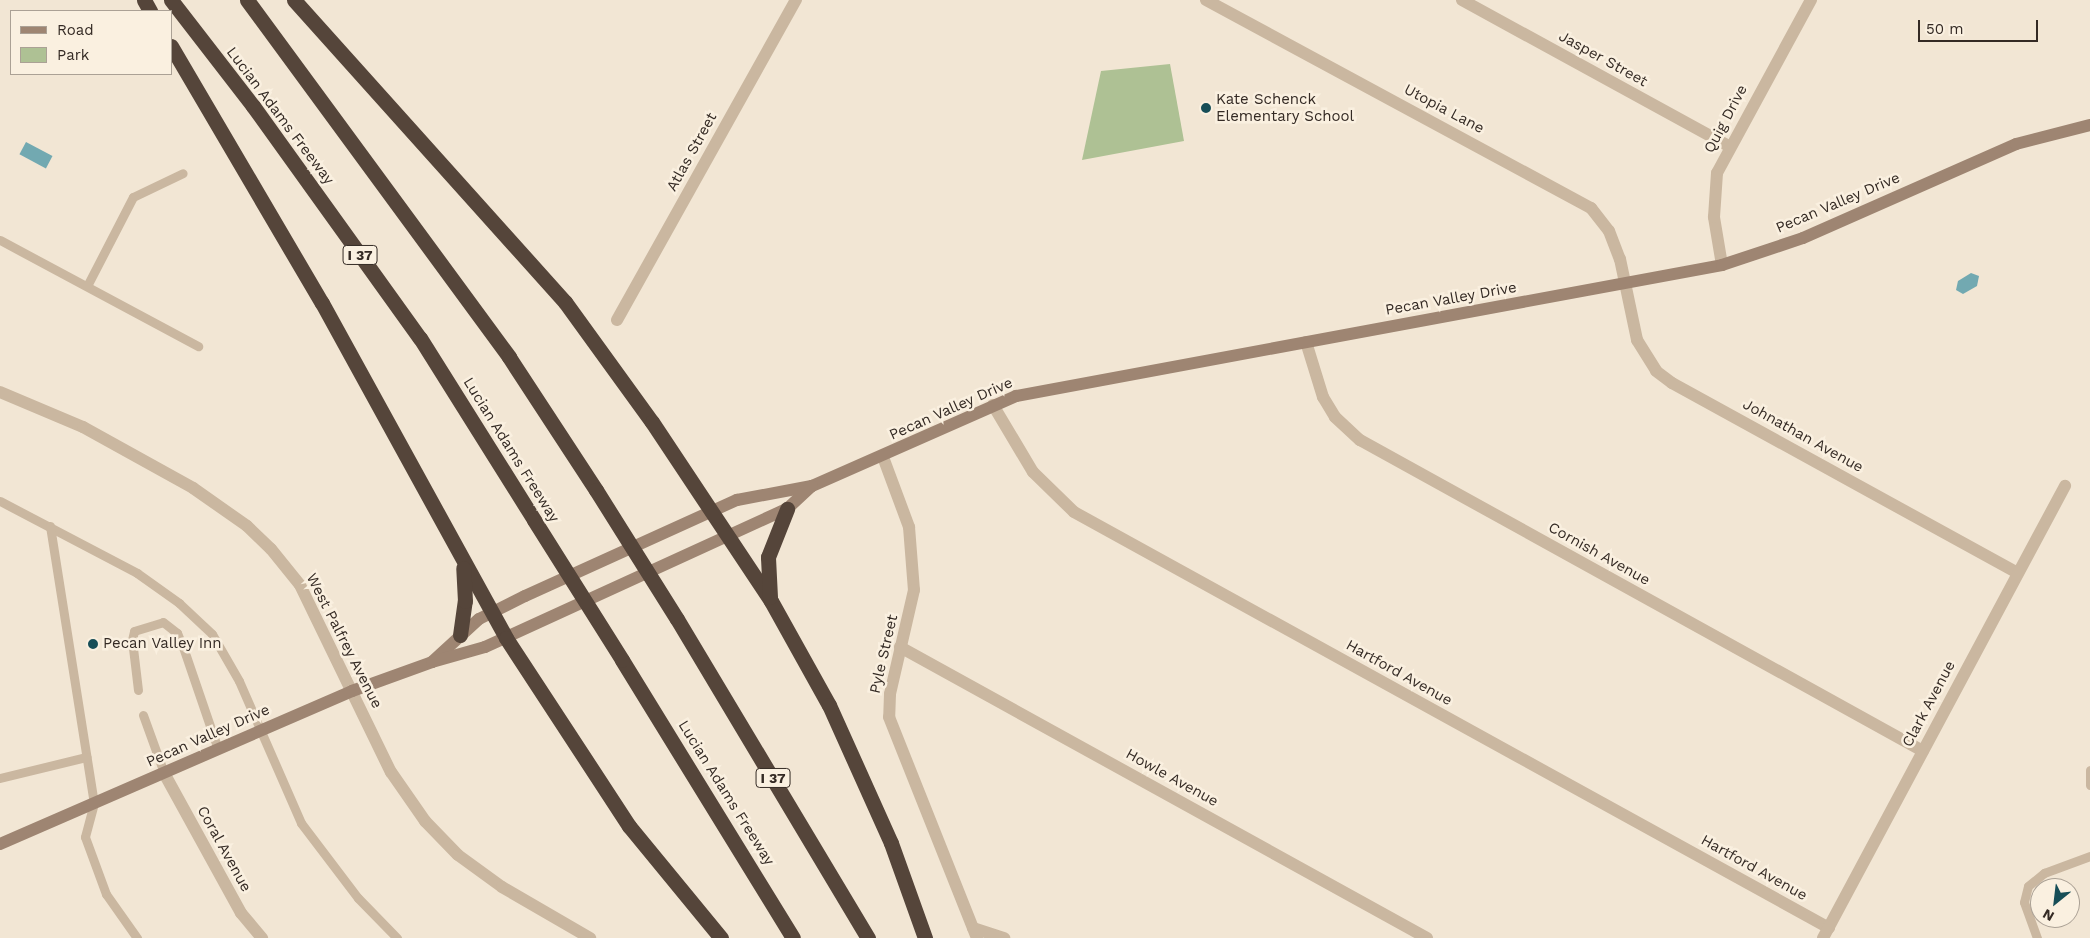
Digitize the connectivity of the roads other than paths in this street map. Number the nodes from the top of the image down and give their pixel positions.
1 (171, 0) edge
2 (247, 0) edge
3 (294, 0) edge
4 (796, 0) edge
5 (1206, 0) edge
6 (1462, 0) edge
7 (1811, 0) edge
8 (172, 48) edge
9 (2090, 125) edge
10 (1729, 146) junction
11 (183, 172) dead end
12 (0, 240) edge
13 (1722, 265) junction
14 (1624, 285) junction
15 (87, 286) junction
16 (617, 320) dead end
17 (1306, 342) junction
18 (198, 346) dead end
19 (0, 392) edge
20 (993, 405) junction
21 (883, 456) junction
22 (812, 486) junction
23 (2064, 486) dead end
24 (0, 501) edge
25 (787, 509) junction
26 (711, 512) junction
27 (50, 526) junction
28 (728, 537) junction
29 (462, 559) junction
30 (2017, 573) junction
31 (771, 602) junction
32 (491, 613) junction
33 (460, 634) junction
34 (506, 638) junction
35 (900, 647) junction
36 (432, 662) junction
37 (138, 690) dead end
38 (352, 691) junction
39 (143, 715) dead end
40 (260, 731) junction
41 (218, 749) junction
42 (1923, 751) junction
43 (86, 757) junction
44 (2090, 770) edge
45 (164, 773) junction
46 (0, 778) edge
47 (2090, 785) edge
48 (94, 803) junction
49 (0, 844) edge
50 (2090, 856) edge
51 (975, 933) edge
52 (1826, 933) edge
53 (137, 938) edge
54 (262, 938) edge
55 (397, 938) edge
56 (590, 938) edge
57 (721, 938) edge
58 (793, 938) edge
59 (868, 938) edge
60 (925, 938) edge
61 (1004, 938) edge
62 (1427, 938) edge
63 (2037, 938) edge

1 - 58 highway, Lucian Adams Freeway / I 37, bridge
2 - 59 highway, I 37, bridge
3 - 26 highway
4 - 16 street, Atlas Street
5 - 14 street, Utopia Lane
6 - 10 street, Jasper Street
7 - 10 street, Quig Drive
8 - 29 highway
9 - 13 main road, Pecan Valley Drive
10 - 13 street, Quig Drive
11 - 15 lane
12 - 15 lane
13 - 14 main road, Pecan Valley Drive
14 - 17 main road, Pecan Valley Drive
14 - 30 street, Johnathan Avenue
15 - 18 lane
17 - 20 main road, Pecan Valley Drive
17 - 42 street, Cornish Avenue
19 - 38 street, West Palfrey Avenue
20 - 21 main road, Pecan Valley Drive
20 - 52 street, Hartford Avenue
21 - 22 main road, Pecan Valley Drive
21 - 35 street, Pyle Street
22 - 25 main road, Pecan Valley Drive
22 - 26 main road, Pecan Valley Drive
23 - 30 street, Clark Avenue
24 - 27 lane
25 - 28 main road, Pecan Valley Drive
25 - 31 highway
26 - 28 highway
26 - 32 main road, Pecan Valley Drive
27 - 40 lane
27 - 43 lane
28 - 31 highway
28 - 34 main road, Pecan Valley Drive
29 - 32 highway
29 - 33 highway
30 - 42 street, Clark Avenue
31 - 60 highway
32 - 33 main road, Pecan Valley Drive
32 - 34 highway
33 - 36 main road, Pecan Valley Drive
34 - 36 main road, Pecan Valley Drive
34 - 57 highway
35 - 51 street, Pyle Street
35 - 62 street, Howle Avenue
36 - 38 main road, Pecan Valley Drive
37 - 41 lane
38 - 40 main road, Pecan Valley Drive
38 - 56 street, West Palfrey Avenue
39 - 45 lane
40 - 41 main road, Pecan Valley Drive
40 - 55 lane
41 - 45 main road, Pecan Valley Drive
42 - 52 street, Clark Avenue
43 - 46 lane
43 - 48 lane
44 - 47 lane
45 - 48 main road, Pecan Valley Drive
45 - 54 street, Coral Avenue
48 - 49 main road, Pecan Valley Drive
48 - 53 lane
50 - 63 lane
51 - 61 street

